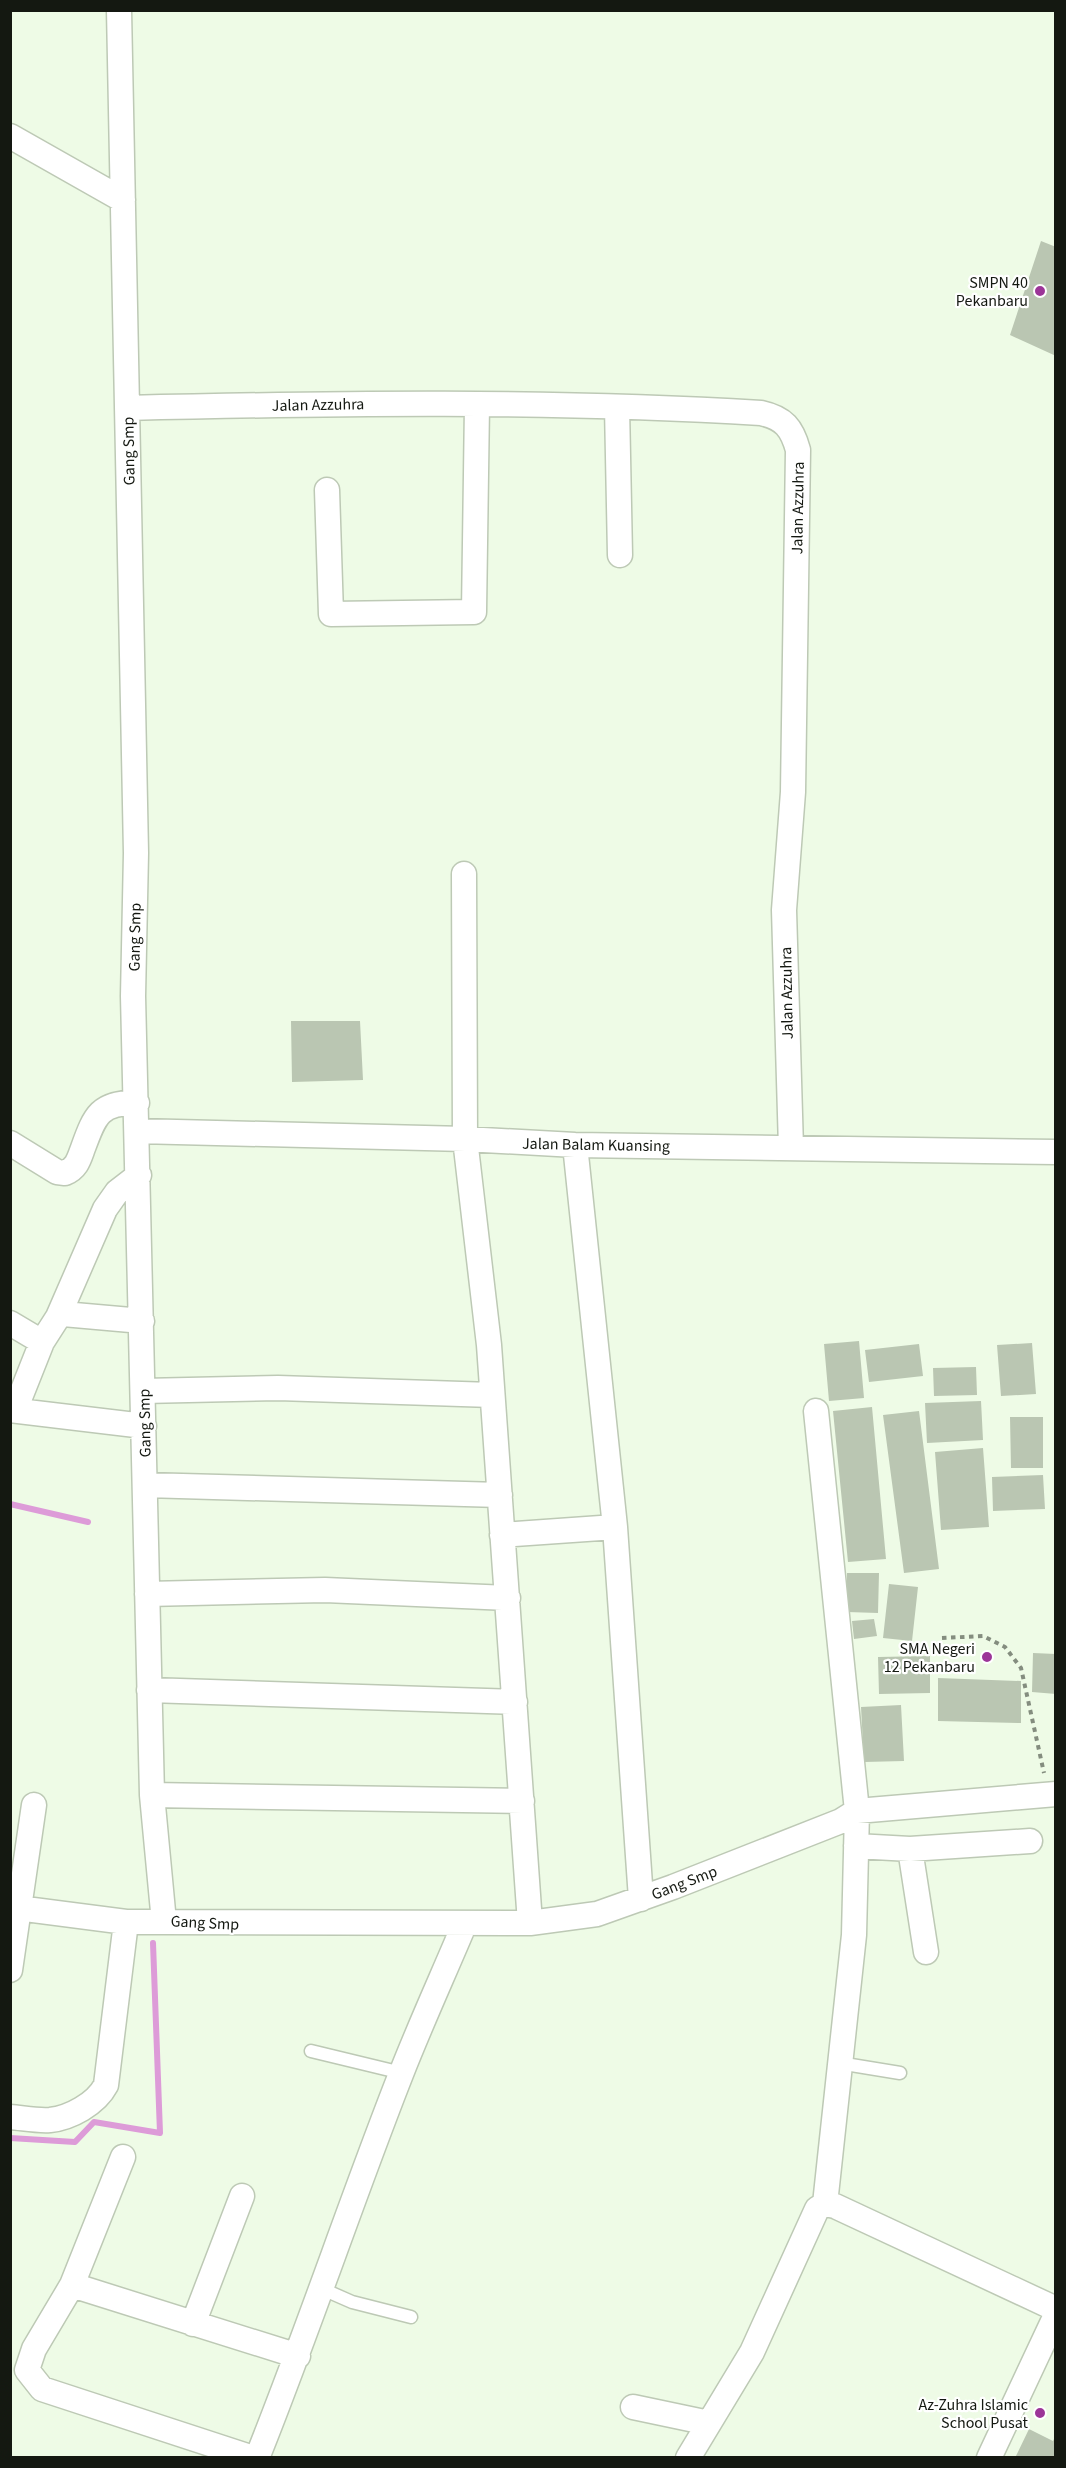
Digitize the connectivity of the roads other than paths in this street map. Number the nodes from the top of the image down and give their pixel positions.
1 (119, 10) edge
2 (10, 136) edge
3 (123, 200) junction
4 (477, 405) junction
5 (617, 407) junction
6 (127, 408) junction
7 (327, 490) dead end
8 (620, 555) dead end
9 (464, 874) dead end
10 (137, 1103) junction
11 (137, 1131) junction
12 (465, 1139) junction
13 (10, 1143) edge
14 (575, 1145) junction
15 (791, 1148) junction
16 (1056, 1152) edge
17 (139, 1175) junction
18 (57, 1317) junction
19 (142, 1321) junction
20 (10, 1323) edge
21 (42, 1342) junction
22 (144, 1391) junction
23 (492, 1395) junction
24 (13, 1410) edge
25 (816, 1411) dead end
26 (144, 1426) junction
27 (145, 1485) junction
28 (500, 1496) junction
29 (615, 1527) junction
30 (502, 1535) junction
31 (147, 1594) junction
32 (508, 1598) junction
33 (149, 1689) junction
34 (515, 1702) junction
35 (1052, 1794) edge
36 (152, 1796) junction
37 (522, 1801) junction
38 (34, 1805) dead end
39 (857, 1810) junction
40 (1030, 1841) dead end
41 (856, 1846) junction
42 (910, 1849) junction
43 (641, 1899) junction
44 (15, 1908) edge
45 (126, 1922) junction
46 (164, 1922) junction
47 (465, 1923) junction
48 (531, 1923) junction
49 (926, 1952) dead end
50 (10, 1970) edge
51 (311, 2050) dead end
52 (839, 2063) junction
53 (402, 2073) junction
54 (900, 2073) dead end
55 (10, 2117) edge
56 (123, 2157) dead end
57 (242, 2196) dead end
58 (825, 2204) junction
59 (72, 2285) junction
60 (320, 2288) junction
61 (1056, 2309) edge
62 (1056, 2315) edge
63 (411, 2318) dead end
64 (193, 2324) junction
65 (298, 2356) junction
66 (633, 2407) dead end
67 (709, 2423) junction
68 (255, 2457) edge
69 (688, 2457) edge
70 (989, 2457) edge

1 - 3 street, Gang Smp
2 - 3 street
3 - 6 street, Gang Smp
4 - 5 street, Jalan Azzuhra
4 - 6 street, Jalan Azzuhra
4 - 7 street
5 - 8 street
5 - 15 street, Jalan Azzuhra
6 - 10 street, Gang Smp
9 - 12 street
10 - 11 street, Gang Smp
10 - 13 street
11 - 12 street, Jalan Balam Kuansing
11 - 17 street, Gang Smp
12 - 14 street, Jalan Balam Kuansing
12 - 23 street
14 - 15 street, Jalan Balam Kuansing
14 - 29 street
15 - 16 street, Jalan Balam Kuansing
17 - 18 street
17 - 19 street, Gang Smp
18 - 19 street
18 - 21 street
19 - 22 street, Gang Smp
20 - 21 street
21 - 24 street
22 - 23 street
22 - 26 street, Gang Smp
23 - 28 street
24 - 26 street
25 - 39 street
26 - 27 street, Gang Smp
27 - 28 street
27 - 31 street, Gang Smp
28 - 30 street
29 - 30 street
29 - 43 street
30 - 32 street
31 - 32 street
31 - 33 street, Gang Smp
32 - 34 street
33 - 34 street
33 - 36 street, Gang Smp
34 - 37 street
35 - 39 street, Gang Smp
36 - 37 street
36 - 46 street, Gang Smp
37 - 48 street
38 - 44 street
39 - 41 street
39 - 43 street, Gang Smp
40 - 42 street
41 - 42 street
41 - 52 street
42 - 49 street
43 - 48 street, Gang Smp
44 - 45 street
44 - 50 street
45 - 46 street
45 - 55 street
46 - 47 street, Gang Smp
47 - 48 street, Gang Smp
47 - 53 street
51 - 53 lane
52 - 54 lane
52 - 58 street
53 - 60 street
56 - 59 street
57 - 64 street
58 - 61 street
58 - 67 street
59 - 64 street
59 - 68 street
60 - 63 lane
60 - 65 street
62 - 70 street
64 - 65 street
65 - 68 street
66 - 67 street
67 - 69 street

